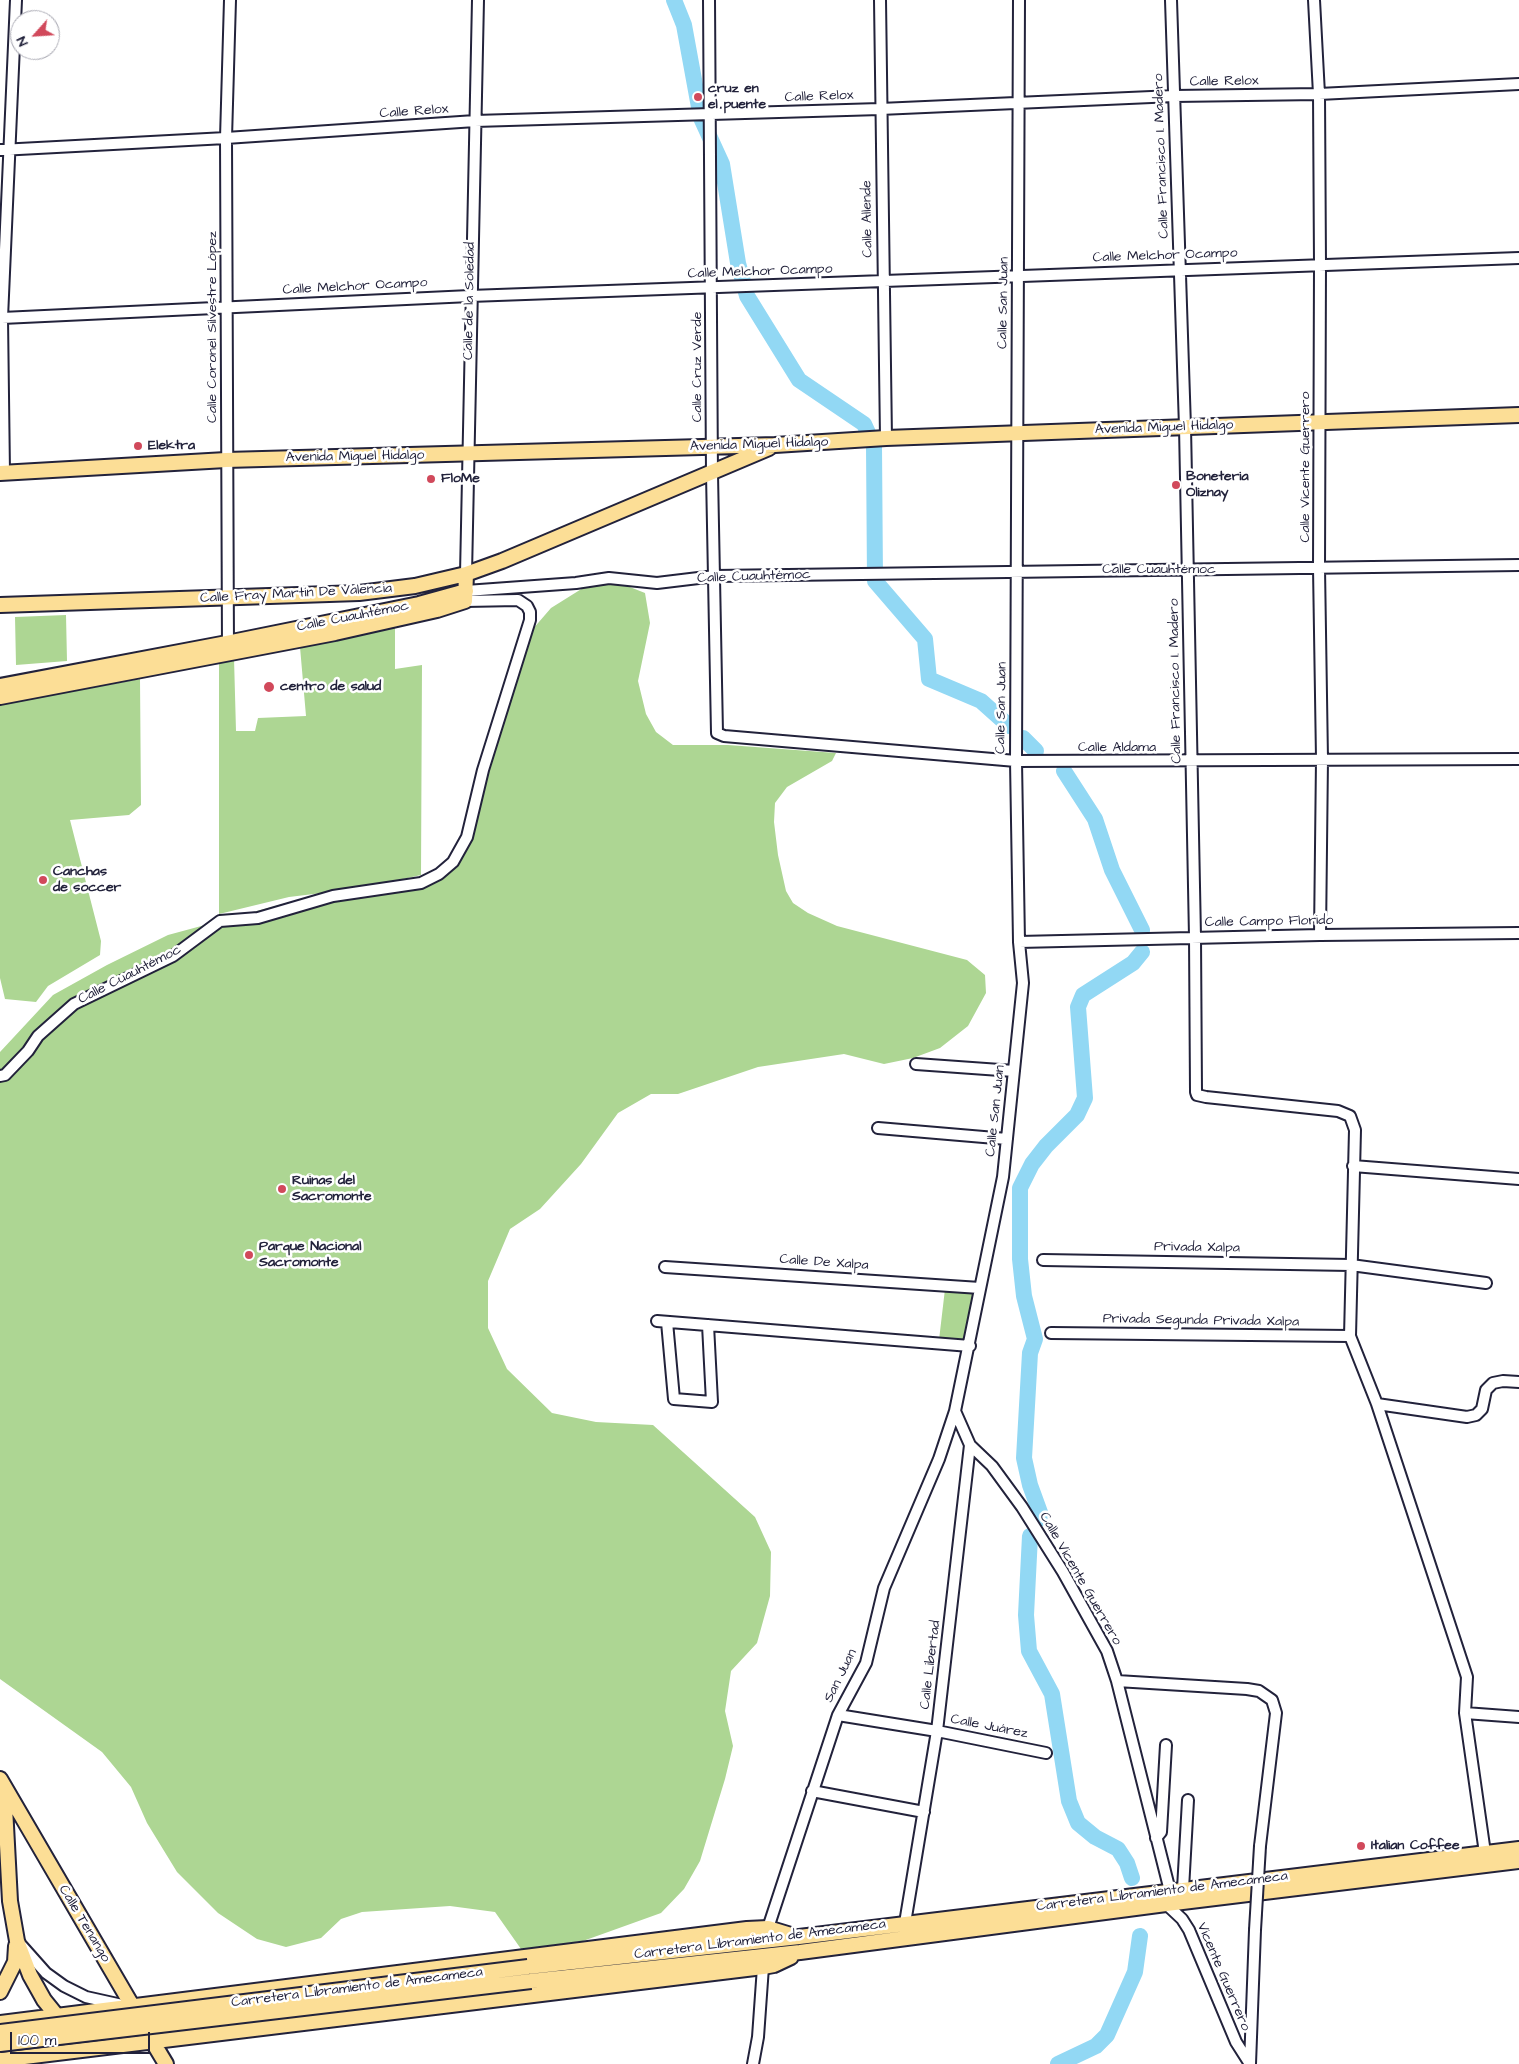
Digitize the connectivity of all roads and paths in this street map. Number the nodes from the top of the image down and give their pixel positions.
1 (16, 0) edge
2 (230, 0) edge
3 (478, 0) edge
4 (709, 0) edge
5 (880, 0) edge
6 (1019, 0) edge
7 (1170, 0) edge
8 (1314, 0) edge
9 (1519, 84) edge
10 (1319, 94) junction
11 (1174, 96) junction
12 (1020, 102) junction
13 (880, 109) junction
14 (706, 114) junction
15 (475, 121) junction
16 (226, 138) junction
17 (4, 149) edge
18 (1519, 258) edge
19 (1320, 265) junction
20 (1180, 269) junction
21 (1018, 275) junction
22 (882, 281) junction
23 (712, 287) junction
24 (470, 296) junction
25 (227, 307) junction
26 (2, 318) junction
27 (1, 411) edge
28 (1519, 415) edge
29 (1320, 422) junction
30 (1185, 428) junction
31 (1016, 434) junction
32 (882, 439) junction
33 (775, 445) junction
34 (712, 447) junction
35 (467, 455) junction
36 (226, 460) junction
37 (2, 473) edge
38 (712, 474) junction
39 (1519, 565) edge
40 (1319, 568) junction
41 (1017, 570) junction
42 (1187, 570) junction
43 (466, 574) junction
44 (715, 576) junction
45 (466, 596) junction
46 (227, 598) junction
47 (0, 605) edge
48 (228, 648) junction
49 (34, 685) junction
50 (0, 686) edge
51 (0, 697) edge
52 (717, 733) joint
53 (1322, 759) junction
54 (1519, 759) edge
55 (1016, 761) junction
56 (1192, 762) junction
57 (1519, 933) edge
58 (1320, 935) junction
59 (1195, 937) junction
60 (1019, 942) junction
61 (916, 1064) dead end
62 (1014, 1071) junction
63 (0, 1076) edge
64 (878, 1128) dead end
65 (1007, 1139) junction
66 (1353, 1166) junction
67 (1519, 1179) edge
68 (1043, 1260) dead end
69 (1351, 1265) junction
70 (665, 1266) dead end
71 (1486, 1283) dead end
72 (980, 1288) junction
73 (708, 1325) junction
74 (1051, 1333) dead end
75 (1350, 1336) junction
76 (970, 1346) junction
77 (1519, 1382) edge
78 (1377, 1404) junction
79 (955, 1411) junction
80 (970, 1445) junction
81 (1117, 1681) junction
82 (1465, 1713) junction
83 (838, 1715) junction
84 (1519, 1717) edge
85 (937, 1731) junction
86 (1166, 1745) dead end
87 (1046, 1753) dead end
88 (2, 1781) edge
89 (812, 1791) junction
90 (1188, 1800) dead end
91 (924, 1812) junction
92 (1156, 1838) junction
93 (1519, 1849) edge
94 (1484, 1853) junction
95 (1519, 1861) edge
96 (1173, 1894) junction
97 (905, 1923) junction
98 (768, 1928) junction
99 (800, 1937) junction
100 (17, 1941) junction
101 (800, 1952) junction
102 (763, 1967) junction
103 (0, 1992) edge
104 (129, 2008) junction
105 (57, 2017) junction
106 (0, 2023) edge
107 (0, 2032) edge
108 (152, 2041) junction
109 (0, 2044) edge
110 (87, 2050) junction
111 (0, 2060) edge
112 (166, 2064) edge
113 (753, 2064) edge
114 (1250, 2064) edge

1 - 17 street
2 - 16 street, Calle Coronel Silvestre López
3 - 15 street, Calle de la Soledad
4 - 14 street, Calle Cruz Verde
5 - 13 street, Calle Allende
6 - 12 street, Calle San Juan
7 - 11 street, Calle Francisco I. Madero
8 - 10 street, Calle Vicente Guerrero
9 - 10 street, Calle Relox
10 - 11 street, Calle Relox
10 - 19 street, Calle Vicente Guerrero
11 - 12 street, Calle Relox
11 - 20 street, Calle Francisco I. Madero
12 - 13 street, Calle Relox
12 - 21 street, Calle San Juan
13 - 14 street, Calle Relox
13 - 22 street, Calle Allende
14 - 15 street, Calle Relox
14 - 23 street, Calle Cruz Verde
15 - 16 street, Calle Relox
15 - 24 street, Calle de la Soledad
16 - 17 street, Calle Relox
16 - 25 street, Calle Coronel Silvestre López
17 - 26 street
18 - 19 street, Calle Melchor Ocampo
19 - 20 street, Calle Melchor Ocampo
19 - 29 street, Calle Vicente Guerrero
20 - 21 street, Calle Melchor Ocampo
20 - 30 street, Calle Francisco I. Madero
21 - 22 street, Calle Melchor Ocampo
21 - 31 street, Calle San Juan
22 - 23 street, Calle Melchor Ocampo
22 - 32 street, Calle Allende
23 - 24 street, Calle Melchor Ocampo
23 - 34 street, Calle Cruz Verde
24 - 25 street, Calle Melchor Ocampo
24 - 35 street, Calle de la Soledad
25 - 26 street, Calle Melchor Ocampo
25 - 36 street, Calle Coronel Silvestre López
26 - 27 street
27 - 37 street
28 - 29 main road, Avenida Miguel Hidalgo
29 - 30 main road, Avenida Miguel Hidalgo
29 - 40 street, Calle Vicente Guerrero
30 - 31 main road, Avenida Miguel Hidalgo
30 - 42 street, Calle Francisco I. Madero
31 - 32 main road, Avenida Miguel Hidalgo
31 - 41 street, Calle San Juan
32 - 33 main road, Avenida Miguel Hidalgo
33 - 34 main road, Avenida Miguel Hidalgo
33 - 38 main road, Calle Fray Martín De Valencia
34 - 35 main road, Avenida Miguel Hidalgo
34 - 38 street, Calle Cruz Verde
35 - 36 main road, Avenida Miguel Hidalgo
35 - 43 street, Calle de la Soledad
36 - 37 main road, Avenida Miguel Hidalgo
36 - 46 street, Calle Coronel Silvestre López
38 - 43 main road, Calle Fray Martín De Valencia
38 - 44 street, Calle Cruz Verde
39 - 40 street, Calle Cuauhtémoc
40 - 42 street, Calle Cuauhtémoc
40 - 53 street, Calle Vicente Guerrero
41 - 42 street, Calle Cuauhtémoc
41 - 44 street, Calle Cuauhtémoc
41 - 55 street, Calle San Juan
42 - 56 street, Calle Francisco I. Madero
43 - 45 main road, Calle de la Soledad
43 - 46 main road, Calle Fray Martín De Valencia
44 - 45 street, Calle Cuauhtémoc
44 - 52 street, Calle Cruz Verde
45 - 48 main road, Calle Cuauhtémoc
45 - 63 street, Calle Cuauhtémoc
46 - 47 main road, Calle Fray Martín De Valencia
46 - 48 street, Calle Coronel Silvestre López
48 - 49 main road, Calle Cuauhtémoc
49 - 50 main road, Calle Cuauhtémoc
49 - 51 main road, Calle Cuauhtémoc
52 - 55 street, Calle Aldama
53 - 54 street, Calle Aldama
53 - 56 street, Calle Aldama
53 - 58 street, Calle Vicente Guerrero
55 - 56 street, Calle Aldama
55 - 60 street, Calle San Juan
56 - 59 street, Calle Francisco I. Madero
57 - 58 street, Calle Campo Florido
58 - 59 street, Calle Campo Florido
59 - 60 street, Calle Campo Florido
59 - 66 street, Calle Francisco I. Madero
60 - 62 street, Calle San Juan
61 - 62 street
62 - 65 street, Calle San Juan
64 - 65 street
65 - 72 street, Calle San Juan
66 - 67 street
66 - 69 street
68 - 69 street, Privada Xalpa
69 - 71 street, Privada Xalpa
69 - 75 street
70 - 72 street, Calle De Xalpa
72 - 76 street, Calle San Juan
73 - 73 street
73 - 76 street
74 - 75 street, Privada Segunda Privada Xalpa
75 - 78 street
76 - 79 street, Calle San Juan
77 - 78 street
78 - 82 street
79 - 80 street
79 - 83 street, San Juan
80 - 81 street, Calle Vicente Guerrero
80 - 85 street, Calle Libertad
81 - 92 street, Calle Vicente Guerrero
81 - 114 street, bridge
82 - 84 street
82 - 94 street
83 - 85 street, Calle Juárez
83 - 89 street, San Juan
85 - 87 street, Calle Juárez
85 - 91 street, Calle Libertad
86 - 92 street
88 - 100 main road
88 - 104 main road, Calle Tenango
89 - 91 street
89 - 98 street, San Juan
90 - 96 street
91 - 97 street, Calle Libertad
92 - 96 street, Calle Vicente Guerrero
93 - 94 main road, Carretera Libramiento de Amecameca
94 - 96 main road, Carretera Libramiento de Amecameca
95 - 96 main road, Carretera Libramiento de Amecameca
96 - 97 main road, Carretera Libramiento de Amecameca
96 - 101 main road, Carretera Libramiento de Amecameca
96 - 114 street, Vicente Guerrero
97 - 99 main road, Carretera Libramiento de Amecameca
98 - 99 main road
98 - 104 main road
99 - 107 main road, Carretera Libramiento de Amecameca, bridge
100 - 103 main road
100 - 104 street
100 - 105 main road
101 - 102 main road
101 - 109 main road, Carretera Libramiento de Amecameca, bridge
102 - 108 main road
102 - 113 street
104 - 105 main road
104 - 108 main road, Calle Tenango
105 - 106 main road
105 - 110 main road
108 - 110 main road
108 - 112 main road, Calle Tenango
110 - 111 main road

